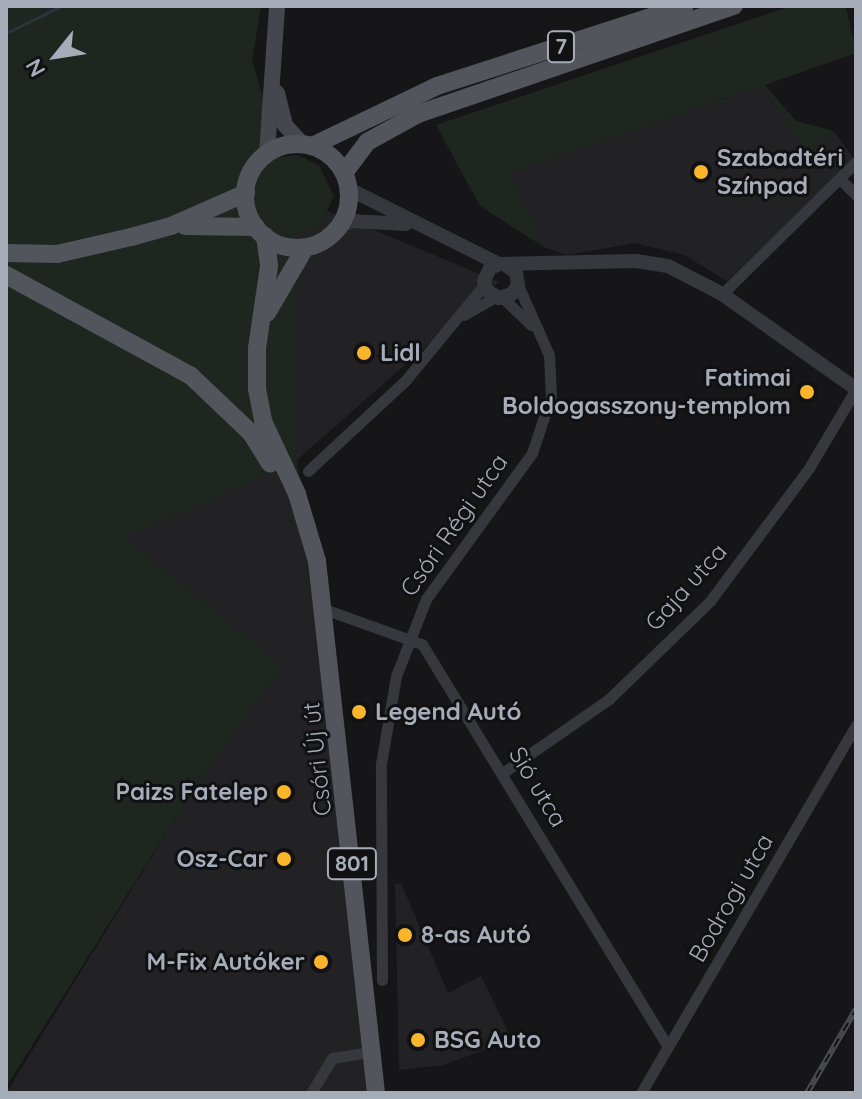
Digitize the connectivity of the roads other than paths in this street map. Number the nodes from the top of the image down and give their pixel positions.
1 (277, 6) edge
2 (684, 6) edge
3 (734, 6) edge
4 (272, 52) junction
5 (307, 145) junction
6 (267, 154) junction
7 (856, 162) edge
8 (840, 179) junction
9 (346, 181) junction
10 (246, 193) junction
11 (856, 195) edge
12 (413, 224) junction
13 (171, 226) junction
14 (340, 226) junction
15 (260, 231) junction
16 (460, 246) junction
17 (305, 248) junction
18 (6, 253) edge
19 (501, 264) junction
20 (549, 264) junction
21 (6, 275) edge
22 (484, 281) junction
23 (518, 283) junction
24 (722, 294) junction
25 (499, 298) junction
26 (457, 319) junction
27 (262, 322) junction
28 (542, 338) junction
29 (856, 389) edge
30 (308, 471) dead end
31 (305, 517) junction
32 (324, 609) junction
33 (409, 638) junction
34 (856, 725) edge
35 (504, 772) junction
36 (382, 980) dead end
37 (667, 1045) junction
38 (371, 1052) junction
39 (311, 1093) edge
40 (376, 1093) edge
41 (641, 1093) edge

1 - 4 main road
2 - 5 main road, 7
3 - 9 main road, 7
4 - 5 main road
4 - 6 main road
5 - 6 main road, 7
5 - 9 main road
6 - 10 main road
7 - 8 street
8 - 11 street
8 - 24 street
9 - 12 street
9 - 14 main road, 7
10 - 13 main road
10 - 15 main road
12 - 14 street
12 - 16 street
13 - 15 main road
13 - 18 main road
14 - 17 main road
15 - 17 main road
15 - 27 main road, 801
16 - 19 street
16 - 22 street
17 - 27 main road, 801
19 - 20 street
19 - 22 street
19 - 23 street
20 - 23 street
20 - 24 street
21 - 31 main road, 801
22 - 25 street
22 - 26 street
23 - 25 street
23 - 28 street, Csóri Régi utca
24 - 29 street
25 - 26 street
25 - 28 street
26 - 30 street
27 - 31 main road, 801
28 - 33 street, Csóri Régi utca
29 - 35 street, Gaja utca
31 - 32 main road, Csóri Új út / 801
32 - 33 street, Sió utca
32 - 38 main road, Csóri Új út / 801
33 - 35 street, Sió utca
33 - 36 street, Csóri Régi utca
34 - 37 street, Bodrogi utca
35 - 37 street, Sió utca
37 - 41 street, Bodrogi utca
38 - 39 street
38 - 40 main road, Csóri Új út / 801

